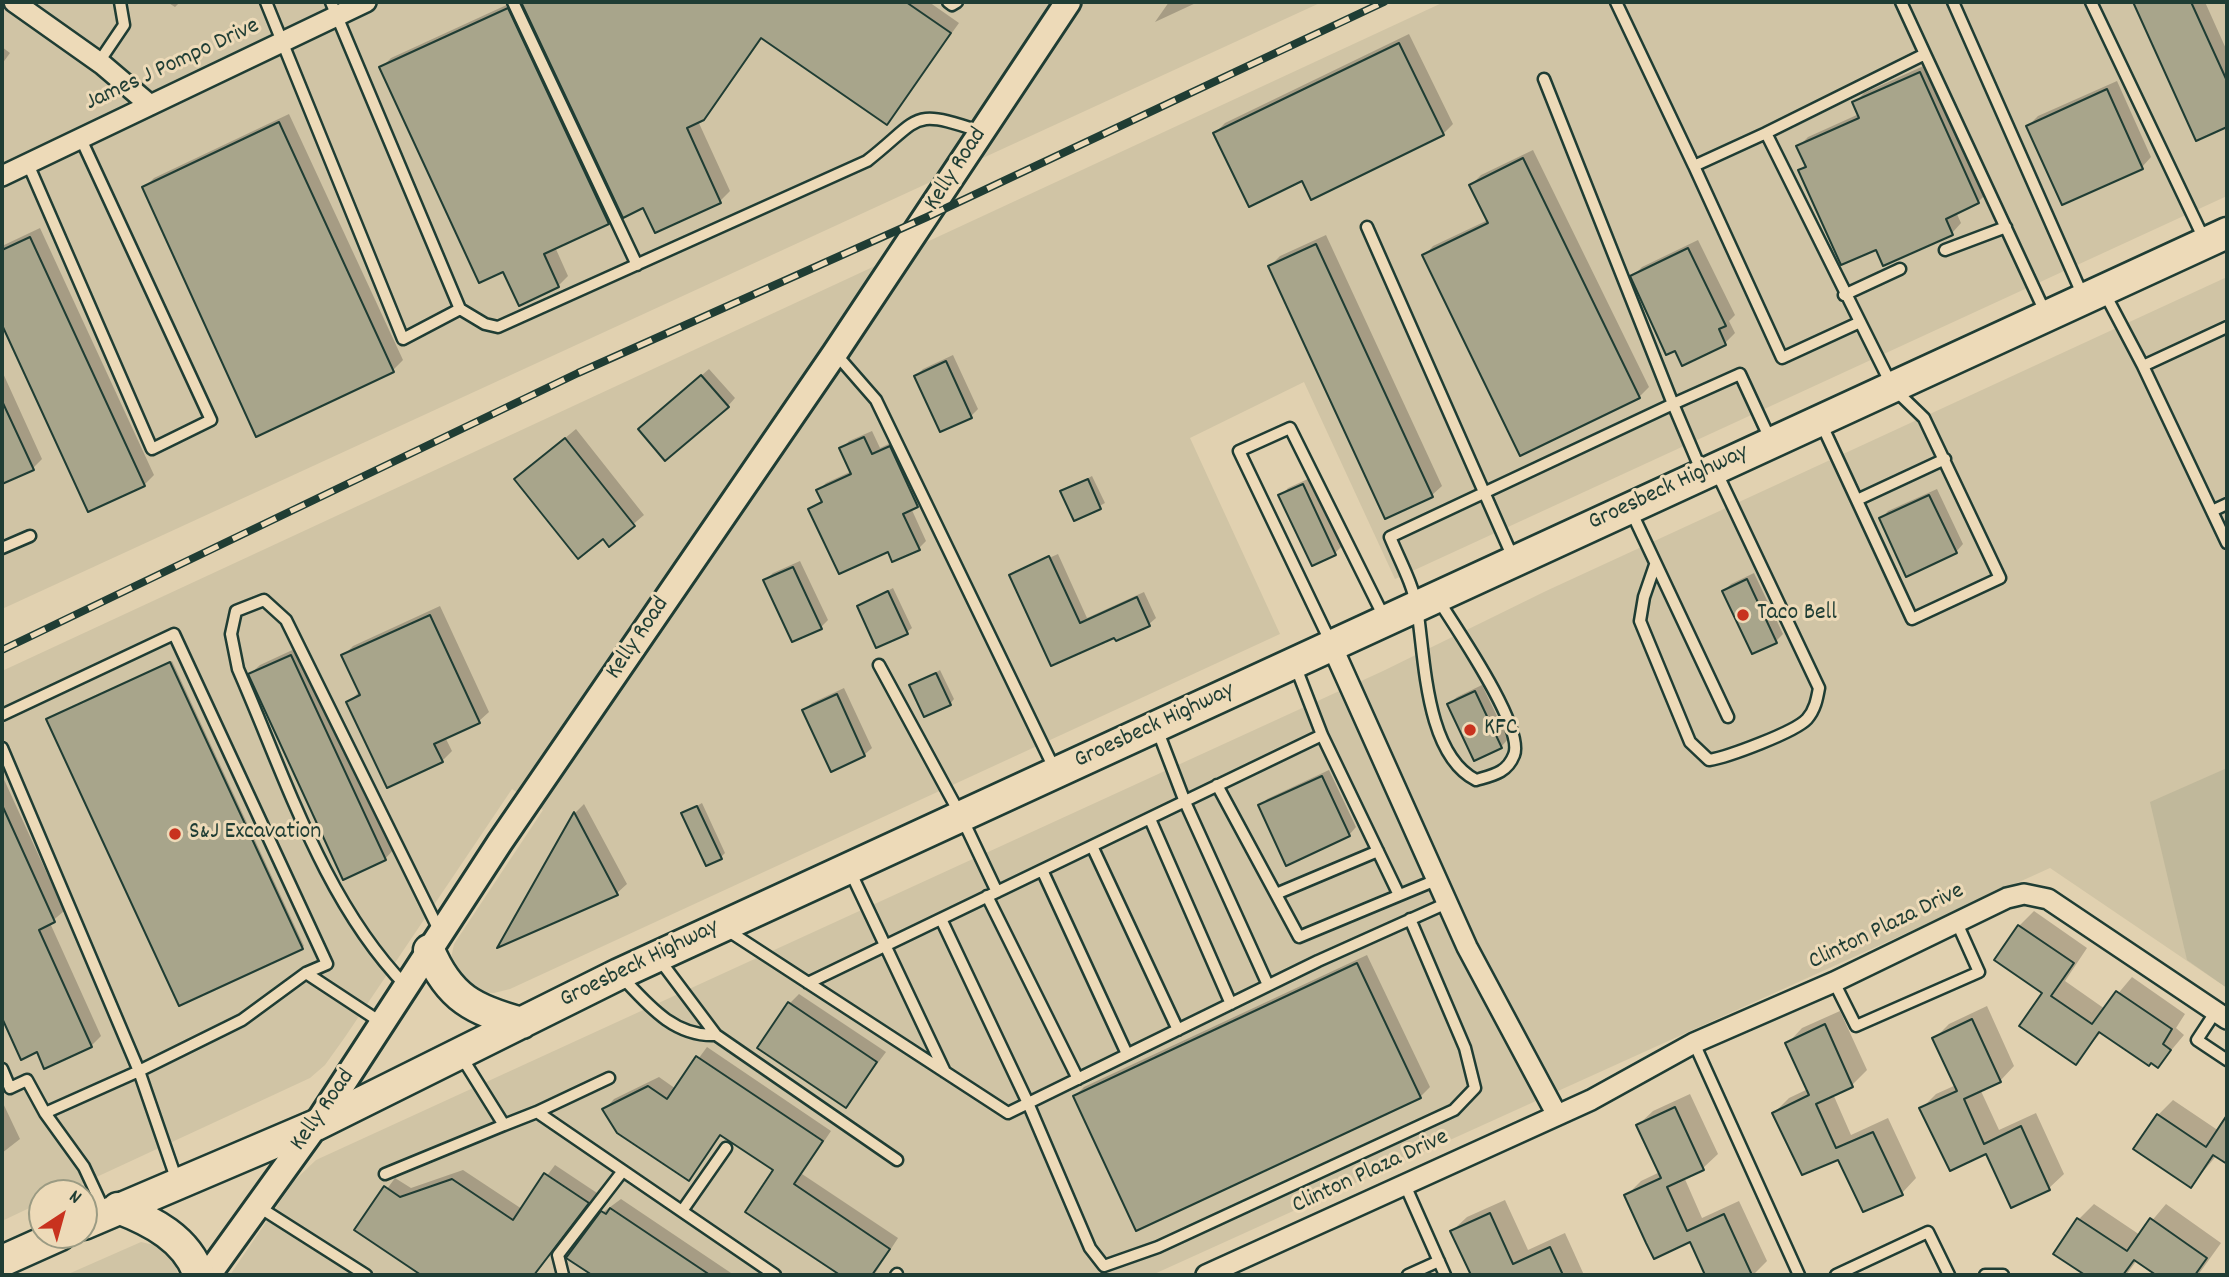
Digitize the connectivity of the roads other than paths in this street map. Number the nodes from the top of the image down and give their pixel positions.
1 (15, 2) edge
2 (120, 2) edge
3 (266, 2) edge
4 (366, 2) edge
5 (513, 2) edge
6 (948, 2) edge
7 (957, 2) edge
8 (1068, 2) edge
9 (1616, 2) edge
10 (1902, 2) edge
11 (1953, 2) edge
12 (2091, 2) edge
13 (333, 9) edge
14 (281, 42) junction
15 (1925, 54) junction
16 (99, 62) junction
17 (1544, 79) dead end
18 (150, 105) junction
19 (982, 132) junction
20 (1766, 134) junction
21 (80, 137) junction
22 (28, 164) junction
23 (1695, 166) junction
24 (2, 176) edge
25 (1367, 227) dead end
26 (2006, 227) junction
27 (2216, 238) edge
28 (1945, 250) dead end
29 (637, 265) junction
30 (1900, 269) dead end
31 (1844, 295) junction
32 (2094, 295) junction
33 (460, 309) junction
34 (2047, 316) junction
35 (1858, 323) junction
36 (2227, 327) edge
37 (835, 353) junction
38 (2143, 366) junction
39 (1893, 388) junction
40 (1673, 404) junction
41 (1819, 420) junction
42 (1772, 442) junction
43 (1945, 459) junction
44 (1709, 471) junction
45 (1482, 492) junction
46 (1857, 500) junction
47 (2227, 505) edge
48 (1630, 508) junction
49 (2212, 511) junction
50 (30, 536) dead end
51 (2227, 543) edge
52 (2, 548) edge
53 (1514, 561) junction
54 (1655, 565) junction
55 (1427, 601) junction
56 (1386, 619) junction
57 (1331, 644) junction
58 (1294, 662) junction
59 (879, 665) dead end
60 (2, 715) edge
61 (1728, 717) dead end
62 (1156, 727) junction
63 (1322, 735) junction
64 (2, 748) edge
65 (1056, 772) junction
66 (1217, 785) junction
67 (1185, 802) junction
68 (961, 816) junction
69 (1150, 819) junction
70 (1092, 846) junction
71 (1378, 851) junction
72 (849, 867) junction
73 (1042, 870) junction
74 (1437, 880) junction
75 (998, 892) junction
76 (1276, 894) junction
77 (1399, 895) junction
78 (987, 897) junction
79 (1447, 903) junction
80 (941, 919) junction
81 (1410, 919) junction
82 (1957, 923) junction
83 (721, 926) junction
84 (435, 941) junction
85 (888, 945) junction
86 (657, 956) junction
87 (306, 973) junction
88 (619, 974) junction
89 (1835, 982) junction
90 (808, 983) junction
91 (1268, 985) junction
92 (406, 986) junction
93 (1231, 1004) junction
94 (2221, 1016) edge
95 (522, 1023) junction
96 (382, 1024) junction
97 (1178, 1030) junction
98 (716, 1035) junction
99 (1694, 1043) junction
100 (458, 1053) junction
101 (1127, 1054) junction
102 (2227, 1060) edge
103 (2, 1069) edge
104 (139, 1071) junction
105 (945, 1072) junction
106 (608, 1078) dead end
107 (1078, 1079) junction
108 (1028, 1103) junction
109 (537, 1112) junction
110 (46, 1113) junction
111 (1557, 1115) junction
112 (316, 1125) junction
113 (504, 1125) junction
114 (726, 1148) dead end
115 (897, 1160) dead end
116 (622, 1172) junction
117 (385, 1174) dead end
118 (178, 1184) junction
119 (1405, 1185) junction
120 (256, 1205) junction
121 (681, 1211) junction
122 (102, 1215) edge
123 (29, 1249) edge
124 (2, 1261) edge
125 (1439, 1261) junction
126 (199, 1275) edge
127 (208, 1275) edge
128 (366, 1275) edge
129 (563, 1275) edge
130 (775, 1275) edge
131 (1208, 1275) edge
132 (1408, 1275) edge
133 (1445, 1275) edge
134 (1799, 1275) edge
135 (1836, 1275) edge
136 (1948, 1275) edge
137 (1985, 1275) edge
138 (2003, 1275) edge

1 - 16 street
2 - 16 lane
3 - 14 lane
4 - 13 street, James J Pompo Drive
5 - 29 lane
6 - 7 lane
8 - 19 street, Kelly Road
9 - 23 lane
10 - 15 lane
11 - 32 lane
12 - 27 lane
13 - 14 street, James J Pompo Drive
13 - 33 lane
14 - 18 street, James J Pompo Drive
14 - 33 lane
15 - 20 lane
15 - 26 lane
16 - 18 street
17 - 40 lane
18 - 21 street, James J Pompo Drive
19 - 29 lane
19 - 37 street, Kelly Road
20 - 23 lane
20 - 31 lane
21 - 22 street, James J Pompo Drive
21 - 22 lane
22 - 24 street, James J Pompo Drive
23 - 35 lane
25 - 45 lane
26 - 28 lane
26 - 34 lane
27 - 32 main road, Groesbeck Highway
29 - 33 lane
30 - 31 lane
31 - 35 lane
32 - 34 main road, Groesbeck Highway
32 - 38 lane
34 - 39 main road, Groesbeck Highway
35 - 39 lane
36 - 38 lane
37 - 65 lane
37 - 84 street, Kelly Road
38 - 49 lane
39 - 41 main road, Groesbeck Highway
39 - 43 lane
40 - 42 lane
40 - 44 lane
40 - 45 lane
41 - 42 main road, Groesbeck Highway
41 - 46 lane
42 - 44 main road, Groesbeck Highway
43 - 46 lane
43 - 46 lane
44 - 48 main road, Groesbeck Highway
44 - 54 lane
45 - 53 lane
45 - 55 lane
47 - 49 lane
48 - 53 main road, Groesbeck Highway
48 - 54 lane
49 - 51 lane
50 - 52 lane
53 - 55 main road, Groesbeck Highway
54 - 61 lane
55 - 55 lane
55 - 56 main road, Groesbeck Highway
56 - 57 main road, Groesbeck Highway
56 - 57 lane
57 - 58 main road, Groesbeck Highway
57 - 74 street
58 - 62 main road, Groesbeck Highway
58 - 63 lane
59 - 68 lane
60 - 87 lane
62 - 65 main road, Groesbeck Highway
62 - 67 lane
63 - 66 lane
63 - 71 lane
64 - 104 lane
65 - 68 main road, Groesbeck Highway
66 - 67 lane
66 - 76 lane
67 - 69 lane
67 - 91 lane
68 - 72 main road, Groesbeck Highway
68 - 75 lane
69 - 70 lane
69 - 93 lane
70 - 73 lane
70 - 97 lane
71 - 76 lane
71 - 77 lane
72 - 83 main road, Groesbeck Highway
72 - 85 lane
73 - 75 lane
73 - 101 lane
74 - 77 lane
74 - 79 street
75 - 78 lane
76 - 77 lane
78 - 80 lane
78 - 107 lane
79 - 81 lane
79 - 111 street
80 - 85 lane
80 - 108 lane
81 - 91 lane
81 - 108 lane
82 - 89 street, Clinton Plaza Drive
82 - 89 lane
82 - 94 street, Clinton Plaza Drive
83 - 86 main road, Groesbeck Highway
83 - 90 lane
84 - 92 street, Kelly Road
84 - 92 lane
84 - 95 main road
85 - 90 lane
85 - 105 lane
86 - 88 main road, Groesbeck Highway
86 - 98 lane
87 - 96 lane
87 - 104 lane
88 - 95 main road, Groesbeck Highway
88 - 98 lane
89 - 99 street, Clinton Plaza Drive
90 - 105 lane
91 - 93 lane
92 - 96 street, Kelly Road
93 - 97 lane
94 - 102 lane
95 - 100 main road, Groesbeck Highway
96 - 112 street, Kelly Road
97 - 101 lane
98 - 115 lane
99 - 111 street, Clinton Plaza Drive
99 - 134 lane
100 - 112 main road, Groesbeck Highway
100 - 113 lane
101 - 107 lane
103 - 110 lane
104 - 110 lane
104 - 118 lane
105 - 108 lane
106 - 109 lane
107 - 108 lane
109 - 113 lane
109 - 116 lane
110 - 122 lane
111 - 119 street, Clinton Plaza Drive
112 - 118 main road, Groesbeck Highway
112 - 120 street, Kelly Road
113 - 117 lane
114 - 121 lane
116 - 121 lane
116 - 129 lane
118 - 122 main road, Groesbeck Highway
119 - 125 lane
119 - 131 street, Clinton Plaza Drive
120 - 127 street, Kelly Road
120 - 128 lane
121 - 130 lane
122 - 126 main road
123 - 124 main road
125 - 132 lane
125 - 133 lane
135 - 136 lane
137 - 138 lane

